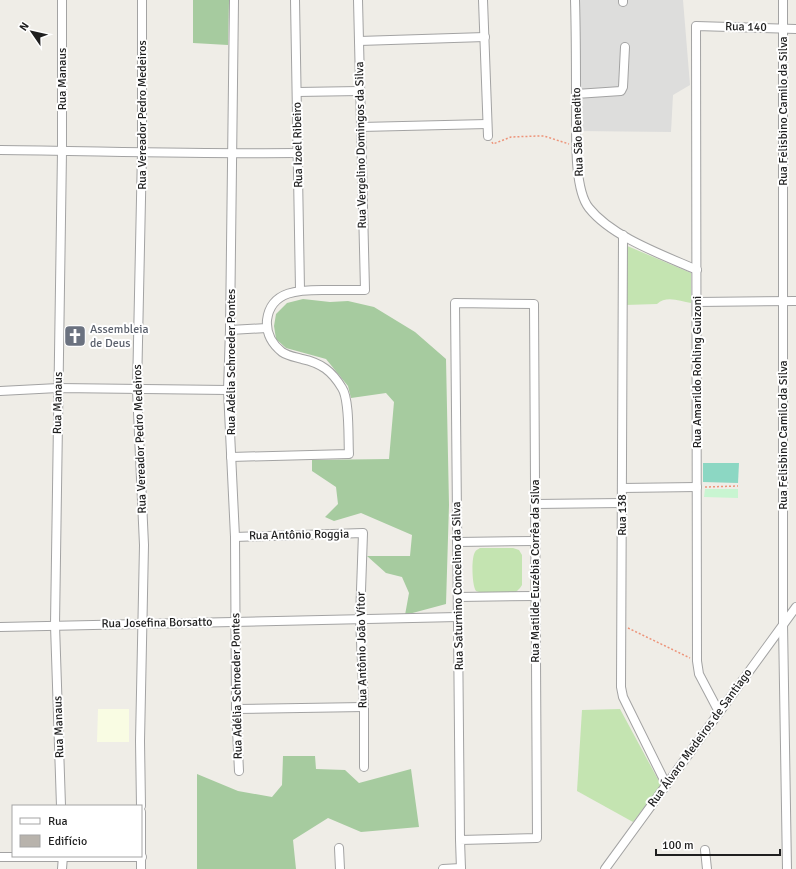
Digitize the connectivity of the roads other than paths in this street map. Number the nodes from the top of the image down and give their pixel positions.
1 (62, 0) edge
2 (142, 0) edge
3 (234, 0) edge
4 (295, 0) edge
5 (358, 0) edge
6 (484, 0) edge
7 (575, 0) edge
8 (783, 0) edge
9 (696, 26) joint
10 (783, 28) junction
11 (796, 28) edge
12 (485, 36) junction
13 (359, 41) junction
14 (625, 47) dead end
15 (360, 91) junction
16 (297, 92) junction
17 (576, 94) junction
18 (487, 124) junction
19 (361, 127) junction
20 (488, 136) road end
21 (0, 150) edge
22 (62, 151) junction
23 (142, 151) junction
24 (298, 153) junction
25 (232, 154) junction
26 (623, 235) junction
27 (696, 270) junction
28 (300, 290) junction
29 (796, 300) edge
30 (783, 301) junction
31 (697, 302) junction
32 (534, 304) joint
33 (267, 328) junction
34 (230, 330) junction
35 (58, 388) junction
36 (0, 390) edge
37 (137, 390) junction
38 (228, 390) junction
39 (231, 456) junction
40 (697, 487) junction
41 (622, 488) junction
42 (622, 503) junction
43 (535, 504) junction
44 (363, 533) joint
45 (235, 536) junction
46 (535, 541) junction
47 (457, 542) junction
48 (535, 596) junction
49 (458, 598) junction
50 (796, 608) edge
51 (458, 617) junction
52 (360, 620) junction
53 (235, 622) junction
54 (142, 623) junction
55 (783, 624) junction
56 (56, 625) junction
57 (0, 627) edge
58 (364, 707) junction
59 (236, 709) junction
60 (719, 712) junction
61 (364, 767) dead end
62 (239, 771) dead end
63 (666, 784) junction
64 (61, 805) edge
65 (141, 805) edge
66 (460, 840) junction
67 (339, 848) dead end
68 (705, 850) dead end
69 (0, 857) edge
70 (12, 857) edge
71 (63, 857) edge
72 (142, 857) edge
73 (62, 869) edge
74 (142, 869) edge
75 (340, 869) edge
76 (443, 869) edge
77 (461, 869) edge
78 (605, 869) edge
79 (707, 869) edge
80 (788, 869) edge

1 - 22 street, Rua Manaus
2 - 23 street, Rua Vereador Pedro Medeiros
3 - 25 street, Rua Adélia Schroeder Pontes
4 - 16 street, Rua Izoel Ribeiro
5 - 13 street, Rua Vergelino Domingos da Silva
6 - 12 street
7 - 17 street, Rua São Benedito
8 - 10 street, Rua Felisbino Camilo da Silva
9 - 10 street, Rua 140
9 - 27 street, Rua Amarildo Rohling Guizoni
10 - 11 street, Rua 140
10 - 30 street, Rua Felisbino Camilo da Silva
12 - 13 street
12 - 18 street
13 - 15 street, Rua Vergelino Domingos da Silva
14 - 17 street
15 - 16 street
15 - 19 street, Rua Vergelino Domingos da Silva
16 - 24 street, Rua Izoel Ribeiro
17 - 26 street, Rua São Benedito
18 - 19 street
18 - 20 street
19 - 28 street, Rua Vergelino Domingos da Silva
21 - 22 street
22 - 23 street
22 - 35 street, Rua Manaus
23 - 25 street
23 - 37 street, Rua Vereador Pedro Medeiros
24 - 25 street
24 - 28 street, Rua Izoel Ribeiro
25 - 34 street, Rua Adélia Schroeder Pontes
26 - 27 street, Rua São Benedito
26 - 41 street, Rua 138
27 - 31 street, Rua Amarildo Rohling Guizoni
28 - 33 street
29 - 30 street
30 - 31 street
30 - 55 street, Rua Felisbino Camilo da Silva
31 - 40 street, Rua Amarildo Rohling Guizoni
32 - 43 street, Rua Matilde Euzébia Corrêa da Silva
32 - 47 street, Rua Saturnino Concelino da Silva
33 - 34 street
33 - 39 street
34 - 38 street, Rua Adélia Schroeder Pontes
35 - 36 street
35 - 37 street
35 - 56 street, Rua Manaus
37 - 38 street
37 - 54 street, Rua Vereador Pedro Medeiros
38 - 39 street, Rua Adélia Schroeder Pontes
39 - 45 street, Rua Adélia Schroeder Pontes
40 - 41 street
40 - 60 street, Rua Amarildo Rohling Guizoni
41 - 42 street, Rua 138
42 - 43 street
42 - 63 street, Rua 138
43 - 46 street, Rua Matilde Euzébia Corrêa da Silva
44 - 45 street, Rua Antônio Roggia
44 - 52 street, Rua Antônio João Vítor
45 - 53 street, Rua Adélia Schroeder Pontes
46 - 47 street
46 - 48 street, Rua Matilde Euzébia Corrêa da Silva
47 - 49 street, Rua Saturnino Concelino da Silva
48 - 49 street
48 - 66 street, Rua Matilde Euzébia Corrêa da Silva
49 - 51 street, Rua Saturnino Concelino da Silva
50 - 55 street, Rua Álvaro Medeiros de Santiago
51 - 52 street, Rua Josefina Borsatto
51 - 66 street, Rua Saturnino Concelino da Silva
52 - 53 street, Rua Josefina Borsatto
52 - 58 street, Rua Antônio João Vítor
53 - 54 street, Rua Josefina Borsatto
53 - 59 street, Rua Adélia Schroeder Pontes
54 - 56 street, Rua Josefina Borsatto
54 - 65 street, Rua Vereador Pedro Medeiros
55 - 60 street, Rua Álvaro Medeiros de Santiago
55 - 80 street, Rua Felisbino Camilo da Silva
56 - 57 street, Rua Josefina Borsatto
56 - 64 street, Rua Manaus
58 - 59 street
58 - 61 street, Rua Antônio João Vítor
59 - 62 street, Rua Adélia Schroeder Pontes
60 - 63 street, Rua Álvaro Medeiros de Santiago
63 - 78 street, Rua Álvaro Medeiros de Santiago
66 - 77 street, Rua Saturnino Concelino da Silva
67 - 75 street
68 - 79 street
69 - 70 street
71 - 73 street
72 - 74 street
76 - 77 street

